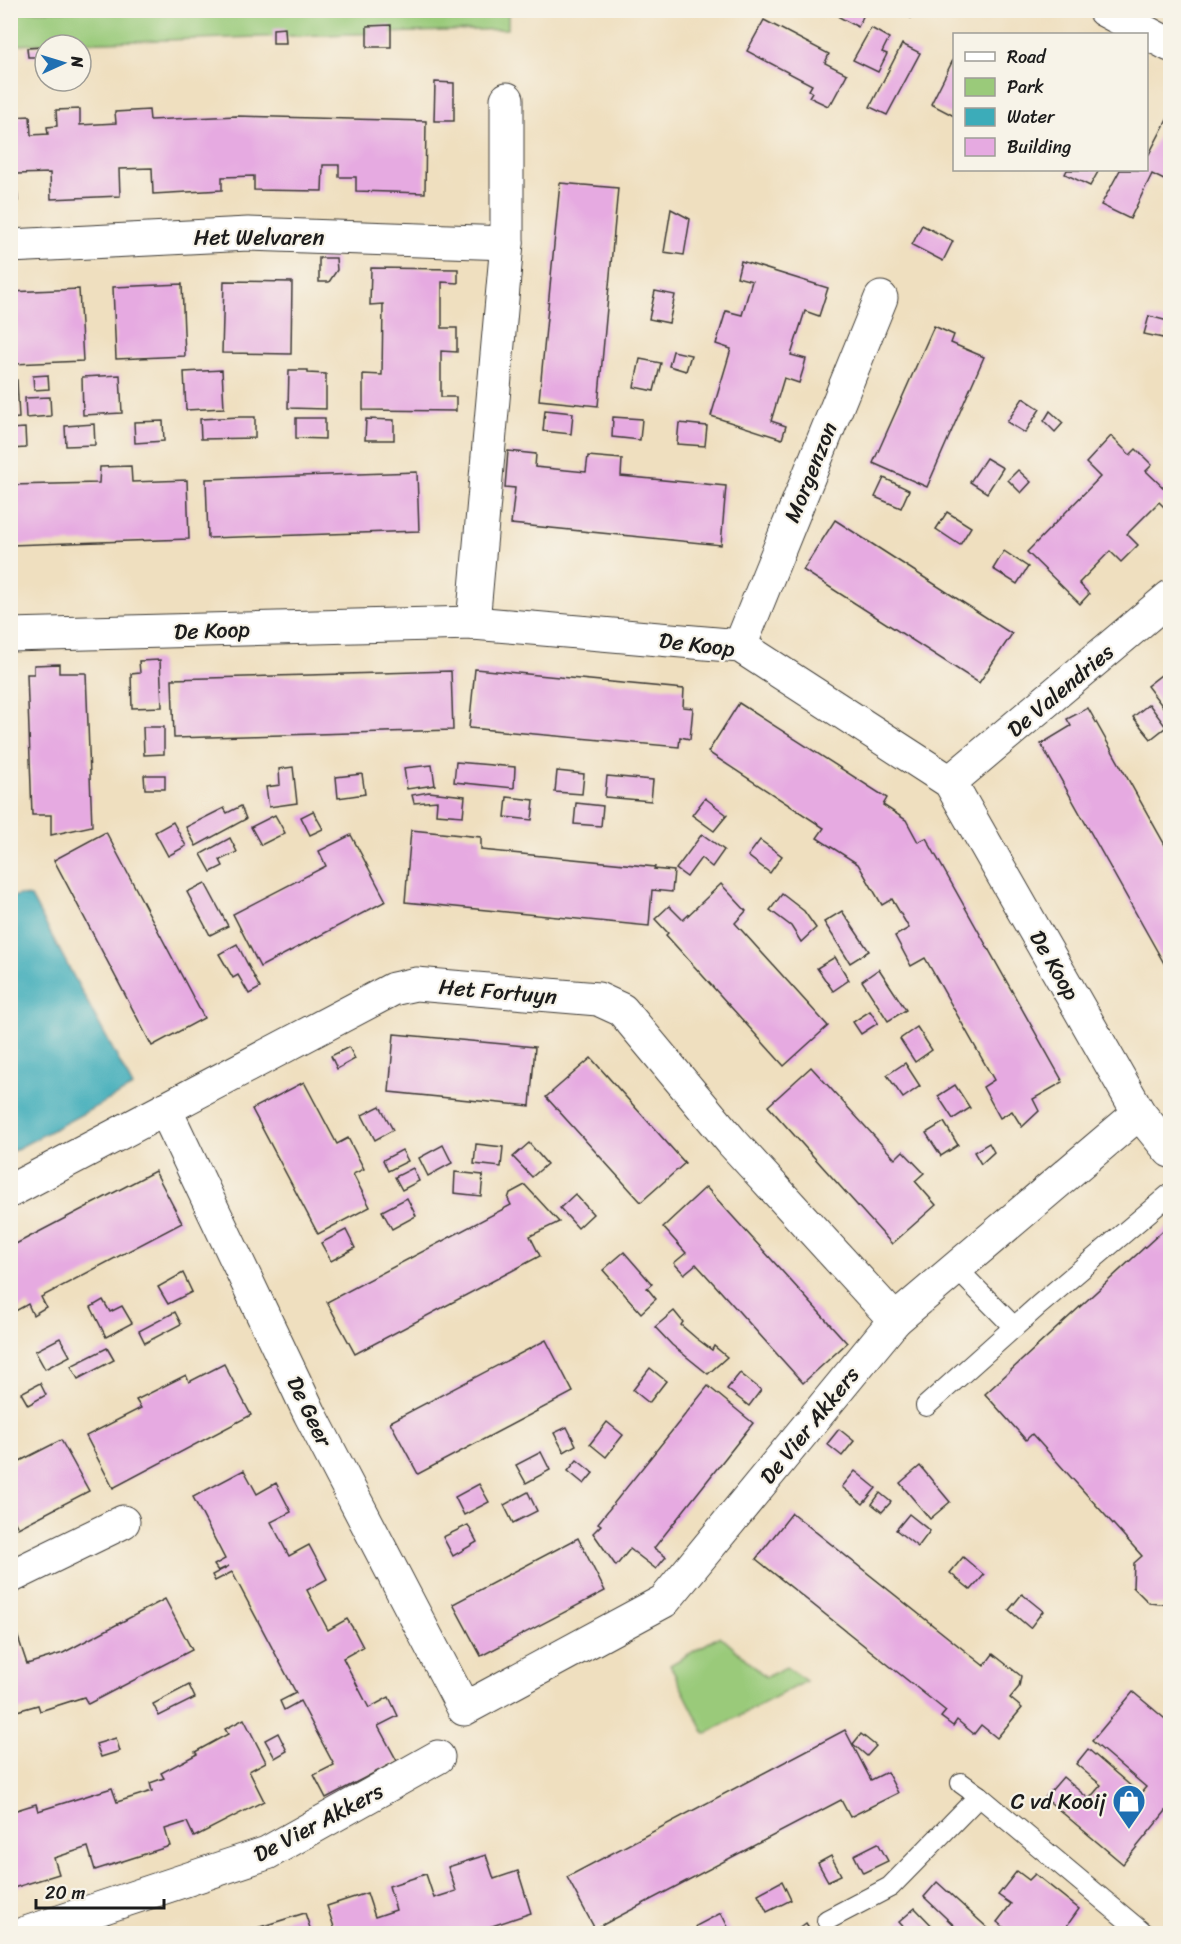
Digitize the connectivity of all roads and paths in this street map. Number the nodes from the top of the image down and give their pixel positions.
1 (1104, 10) edge
2 (1147, 33) edge
3 (1148, 33) edge
4 (1170, 45) edge
5 (507, 99) dead end
6 (507, 243) junction
7 (10, 246) edge
8 (881, 298) dead end
9 (1170, 597) edge
10 (473, 622) junction
11 (10, 635) edge
12 (740, 646) junction
13 (951, 782) junction
14 (165, 1109) junction
15 (1138, 1113) junction
16 (1170, 1151) edge
17 (10, 1191) edge
18 (1170, 1194) edge
19 (956, 1268) junction
20 (895, 1320) junction
21 (1014, 1327) junction
22 (926, 1406) dead end
23 (123, 1522) dead end
24 (10, 1577) edge
25 (464, 1709) joint
26 (438, 1757) dead end
27 (961, 1783) dead end
28 (979, 1796) junction
29 (827, 1920) dead end
30 (22, 1934) edge
31 (1144, 1934) edge

1 - 2 street
3 - 4 street
5 - 6 street
6 - 7 street, Het Welvaren
6 - 10 street
8 - 12 street, Morgenzon
9 - 13 street, De Valendries
10 - 11 street, De Koop
10 - 12 street, De Koop
12 - 13 street, De Koop
13 - 15 street, De Koop
14 - 17 street, Het Fortuyn
14 - 20 street, Het Fortuyn
14 - 25 street, De Geer
15 - 16 street, De Koop
15 - 19 street, De Vier Akkers
18 - 21 lane
19 - 20 street, De Vier Akkers
19 - 21 lane
20 - 25 street, De Vier Akkers
21 - 22 lane
23 - 24 street
26 - 30 street, De Vier Akkers
27 - 28 lane
28 - 29 lane
28 - 31 lane

